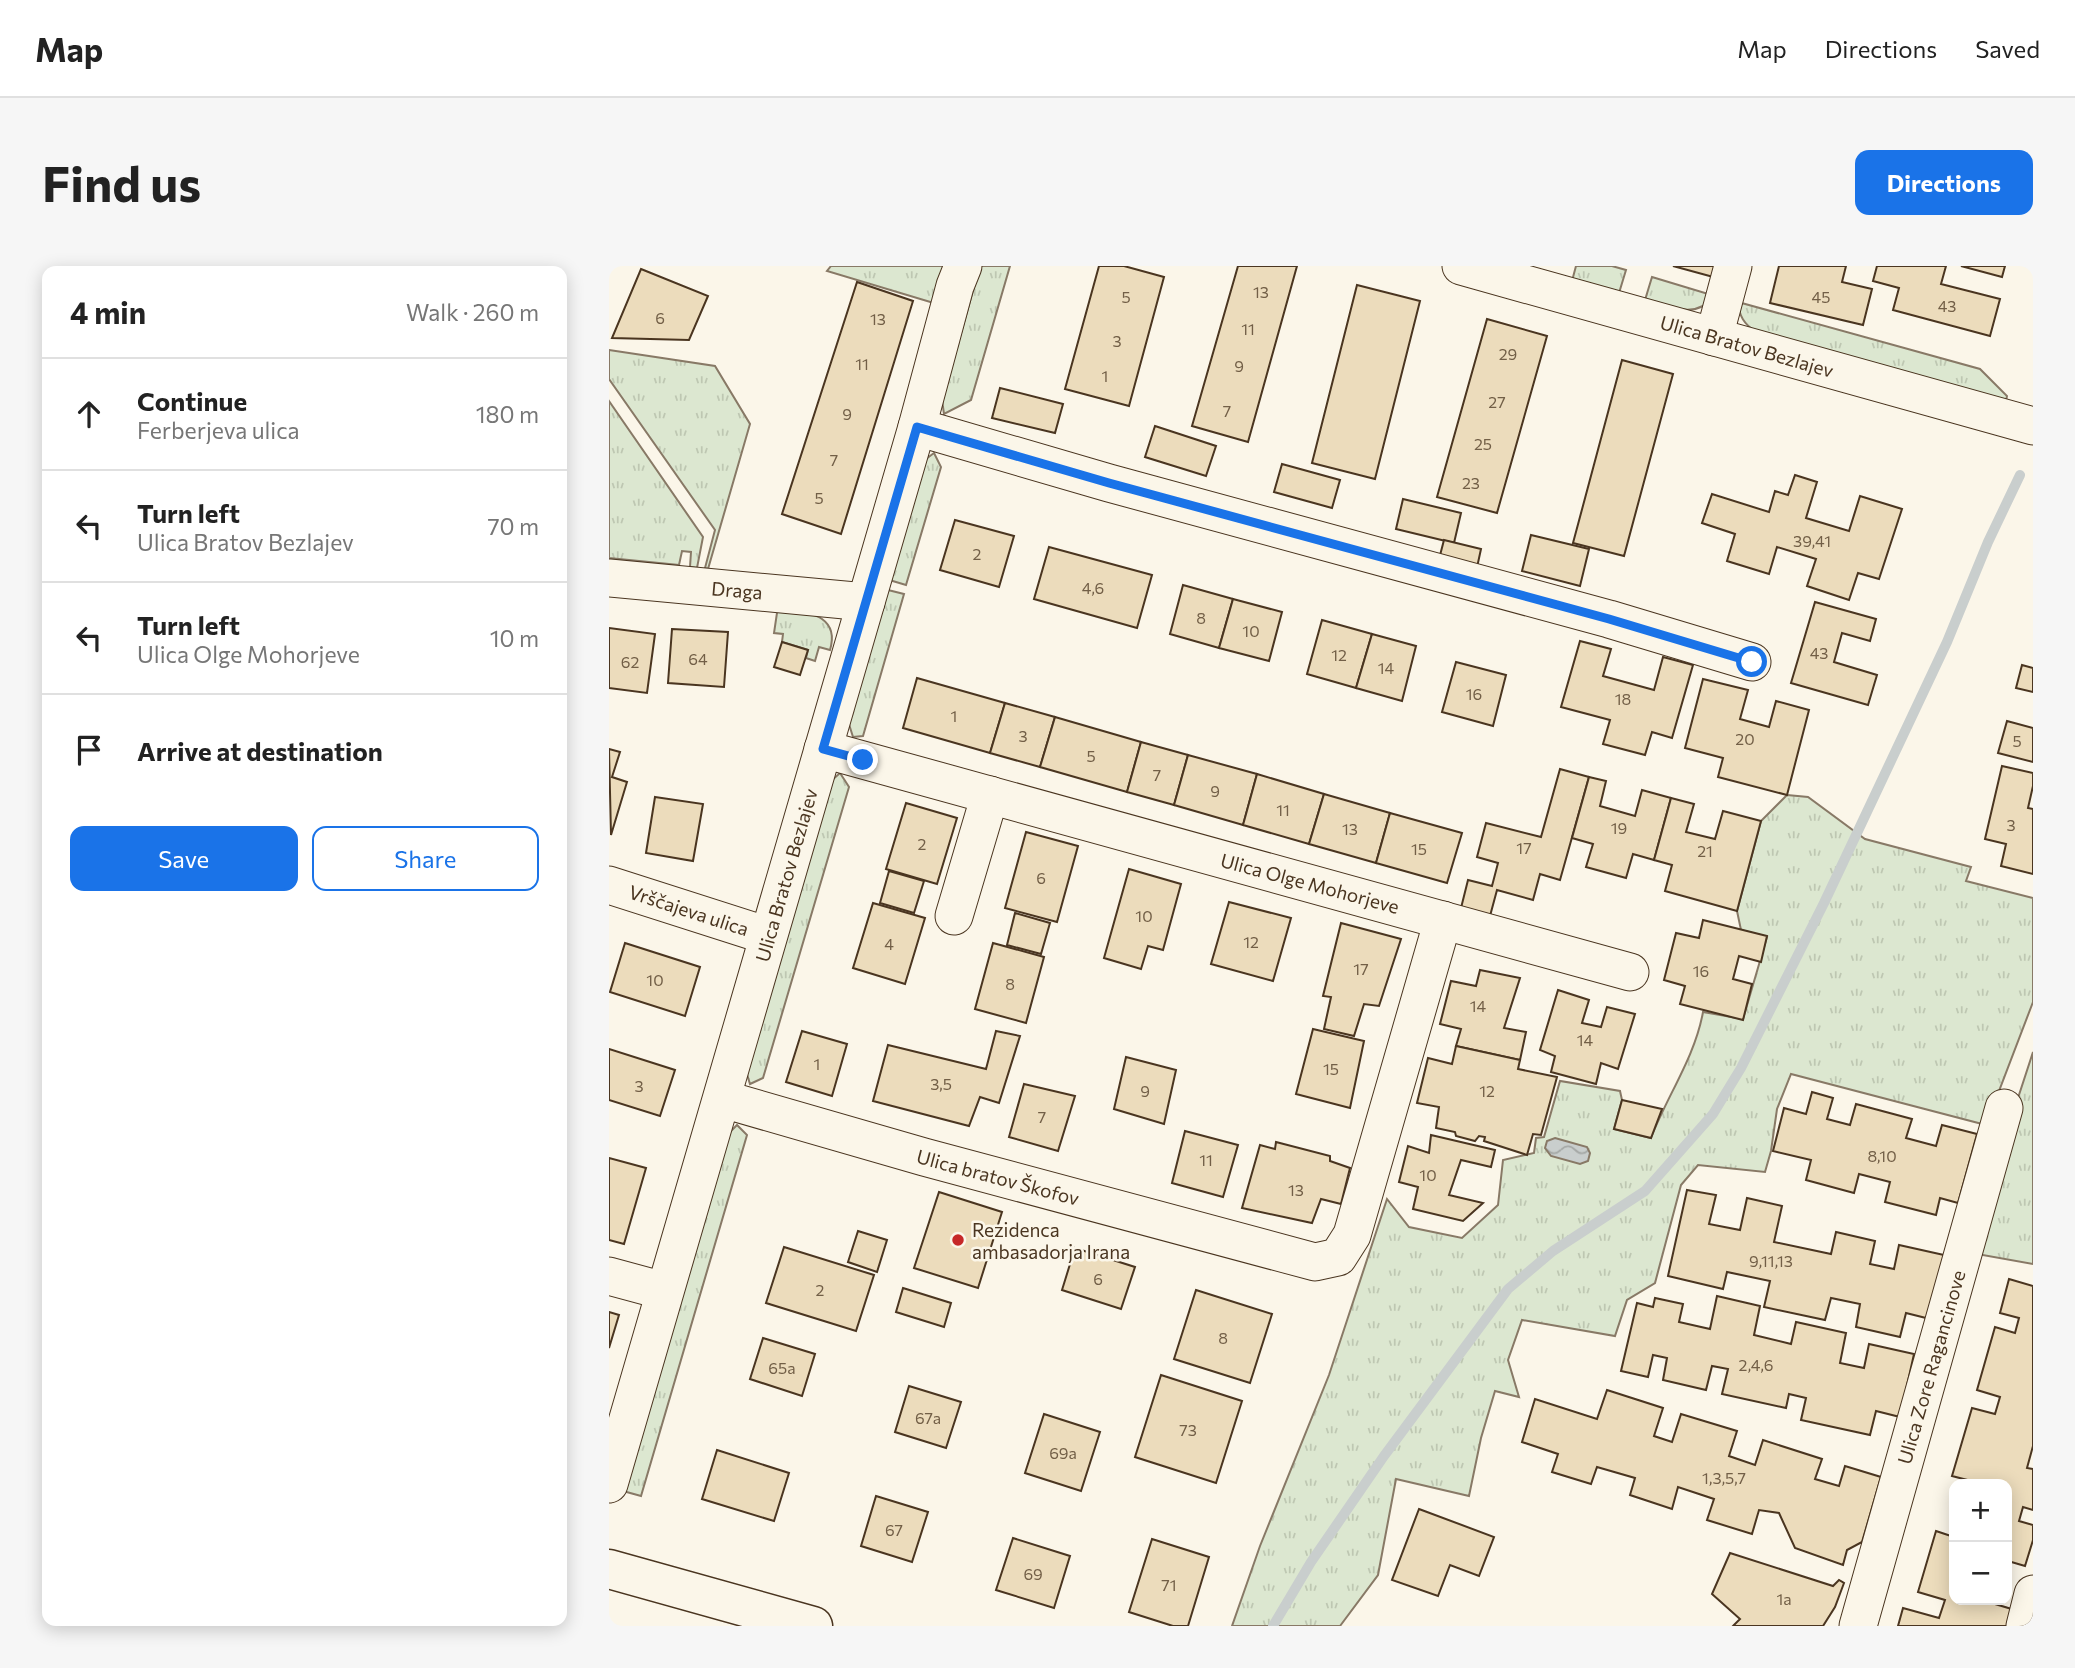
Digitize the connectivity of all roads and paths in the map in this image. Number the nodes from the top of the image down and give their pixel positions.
1 (963, 266) edge
2 (1461, 266) edge
3 (1733, 266) edge
4 (1714, 337) junction
5 (2033, 426) edge
6 (917, 427) junction
7 (609, 578) edge
8 (866, 602) junction
9 (1752, 662) dead end
10 (823, 749) junction
11 (990, 795) junction
12 (609, 885) edge
13 (954, 916) dead end
14 (1443, 920) junction
15 (768, 936) junction
16 (1630, 972) dead end
17 (723, 1099) junction
18 (2004, 1108) dead end
19 (609, 1276) edge
20 (664, 1291) junction
21 (609, 1484) edge
22 (609, 1569) edge
23 (2033, 1594) edge
24 (813, 1626) edge
25 (1858, 1626) edge
26 (2025, 1626) edge

1 - 6 street, Ulica Bratov Bezlajev
2 - 4 street, Ulica Bratov Bezlajev
3 - 4 street
4 - 5 street, Ulica Bratov Bezlajev
6 - 8 street, Ulica Bratov Bezlajev
6 - 9 street
7 - 8 street, Draga
8 - 10 street, Ulica Bratov Bezlajev
10 - 11 street, Ulica Olge Mohorjeve
10 - 15 street, Ulica Bratov Bezlajev
11 - 13 street
11 - 14 street, Ulica Olge Mohorjeve
12 - 15 street, Vrščajeva ulica
14 - 16 street, Ulica Olge Mohorjeve
14 - 17 street, Ulica bratov Škofov
15 - 17 street, Ulica Bratov Bezlajev
17 - 20 street, Ulica Bratov Bezlajev
18 - 25 street, Ulica Zore Ragancinove
19 - 20 street
20 - 21 street, Ulica Bratov Bezlajev
22 - 24 main road
23 - 26 street

